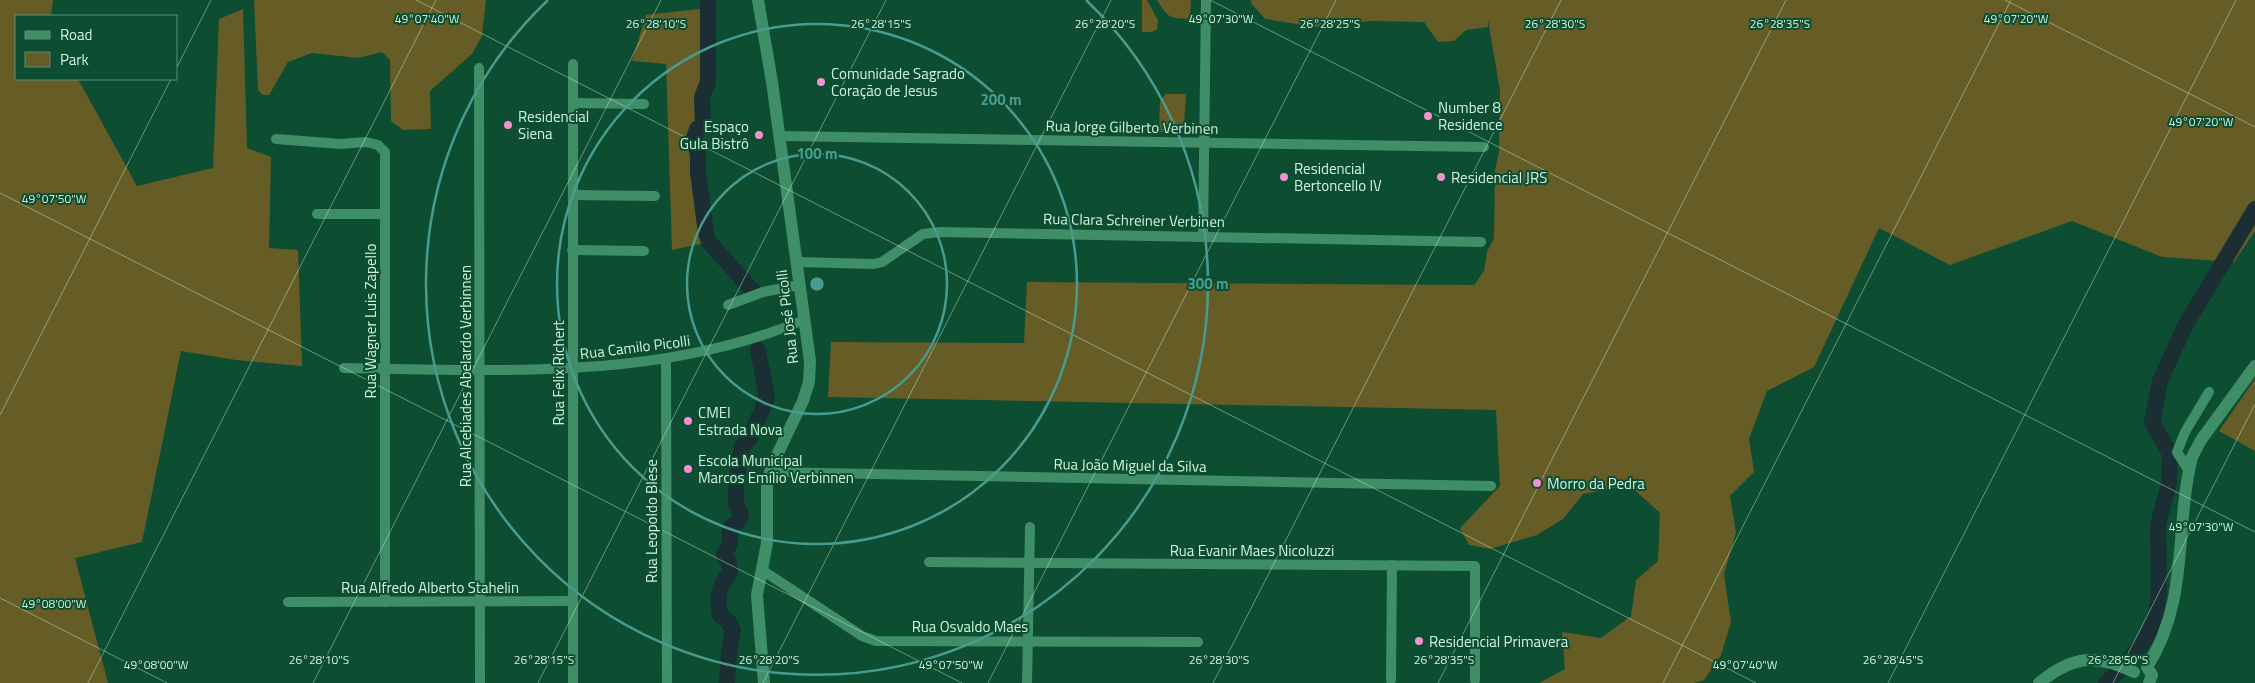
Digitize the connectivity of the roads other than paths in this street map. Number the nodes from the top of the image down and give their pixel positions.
1 (758, 0) edge
2 (1206, 0) edge
3 (573, 64) dead end
4 (479, 68) dead end
5 (573, 100) junction
6 (644, 101) dead end
7 (780, 136) junction
8 (276, 139) dead end
9 (1204, 143) junction
10 (1484, 147) dead end
11 (633, 190) dead end
12 (573, 192) junction
13 (655, 196) dead end
14 (317, 214) dead end
15 (385, 214) junction
16 (1203, 236) junction
17 (1481, 242) dead end
18 (572, 250) junction
19 (644, 250) dead end
20 (797, 262) junction
21 (800, 285) junction
22 (728, 304) dead end
23 (804, 320) junction
24 (666, 359) junction
25 (2255, 366) edge
26 (344, 368) dead end
27 (386, 369) junction
28 (480, 370) junction
29 (573, 370) junction
30 (2209, 392) dead end
31 (2189, 471) junction
32 (770, 472) junction
33 (1491, 486) dead end
34 (1030, 527) dead end
35 (929, 562) dead end
36 (1029, 564) junction
37 (1392, 565) junction
38 (762, 570) junction
39 (480, 601) junction
40 (572, 601) junction
41 (288, 602) dead end
42 (385, 602) junction
43 (1027, 641) junction
44 (1198, 642) dead end
45 (2147, 667) junction
46 (2134, 678) edge
47 (1391, 680) dead end
48 (1475, 680) dead end
49 (480, 683) edge
50 (573, 683) edge
51 (667, 683) edge
52 (764, 683) edge
53 (1027, 683) edge
54 (2039, 683) edge
55 (2149, 683) edge

1 - 7 street, Rua José Picolli
2 - 9 street
3 - 5 street, Rua Felix Richert
4 - 28 street, Rua Alcebiades Abelardo Verbinnen
5 - 6 street
5 - 12 street, Rua Felix Richert
7 - 9 street, Rua Jorge Gilberto Verbinen
7 - 20 street, Rua José Picolli
8 - 15 street, Rua Wagner Luis Zapello
9 - 10 street, Rua Jorge Gilberto Verbinen
9 - 16 street
11 - 12 street
12 - 13 street
12 - 18 street, Rua Felix Richert
14 - 15 street
15 - 27 street, Rua Wagner Luis Zapello
16 - 17 street, Rua Clara Schreiner Verbinen
16 - 20 street, Rua Clara Schreiner Verbinen
18 - 19 street
18 - 29 street, Rua Felix Richert
20 - 21 street, Rua José Picolli
21 - 22 street
21 - 23 street, Rua José Picolli
23 - 24 street, Rua Camilo Picolli
23 - 32 street, Rua José Picolli
24 - 29 street, Rua Camilo Picolli
24 - 51 street, Rua Leopoldo Blese
25 - 31 street
26 - 27 street, Rua Camilo Picolli
27 - 28 street, Rua Camilo Picolli
27 - 42 street, Rua Wagner Luis Zapello
28 - 29 street, Rua Camilo Picolli
28 - 39 street, Rua Alcebiades Abelardo Verbinnen
29 - 40 street, Rua Felix Richert
30 - 31 street
31 - 45 street
32 - 33 street, Rua João Miguel da Silva
32 - 38 street, Rua José Picolli
34 - 36 street
35 - 36 street, Rua Evanir Maes Nicoluzzi
36 - 37 street, Rua Evanir Maes Nicoluzzi
36 - 43 street
37 - 47 street
37 - 48 street, Rua Evanir Maes Nicoluzzi
38 - 43 street, Rua Osvaldo Maes
38 - 52 street, Rua José Picolli
39 - 40 street, Rua Alfredo Alberto Stahelin
39 - 42 street, Rua Alfredo Alberto Stahelin
39 - 49 street, Rua Alcebiades Abelardo Verbinnen
40 - 50 street, Rua Felix Richert
41 - 42 street, Rua Alfredo Alberto Stahelin
43 - 44 street, Rua Osvaldo Maes
43 - 53 street
45 - 46 street
45 - 55 street
46 - 54 street

